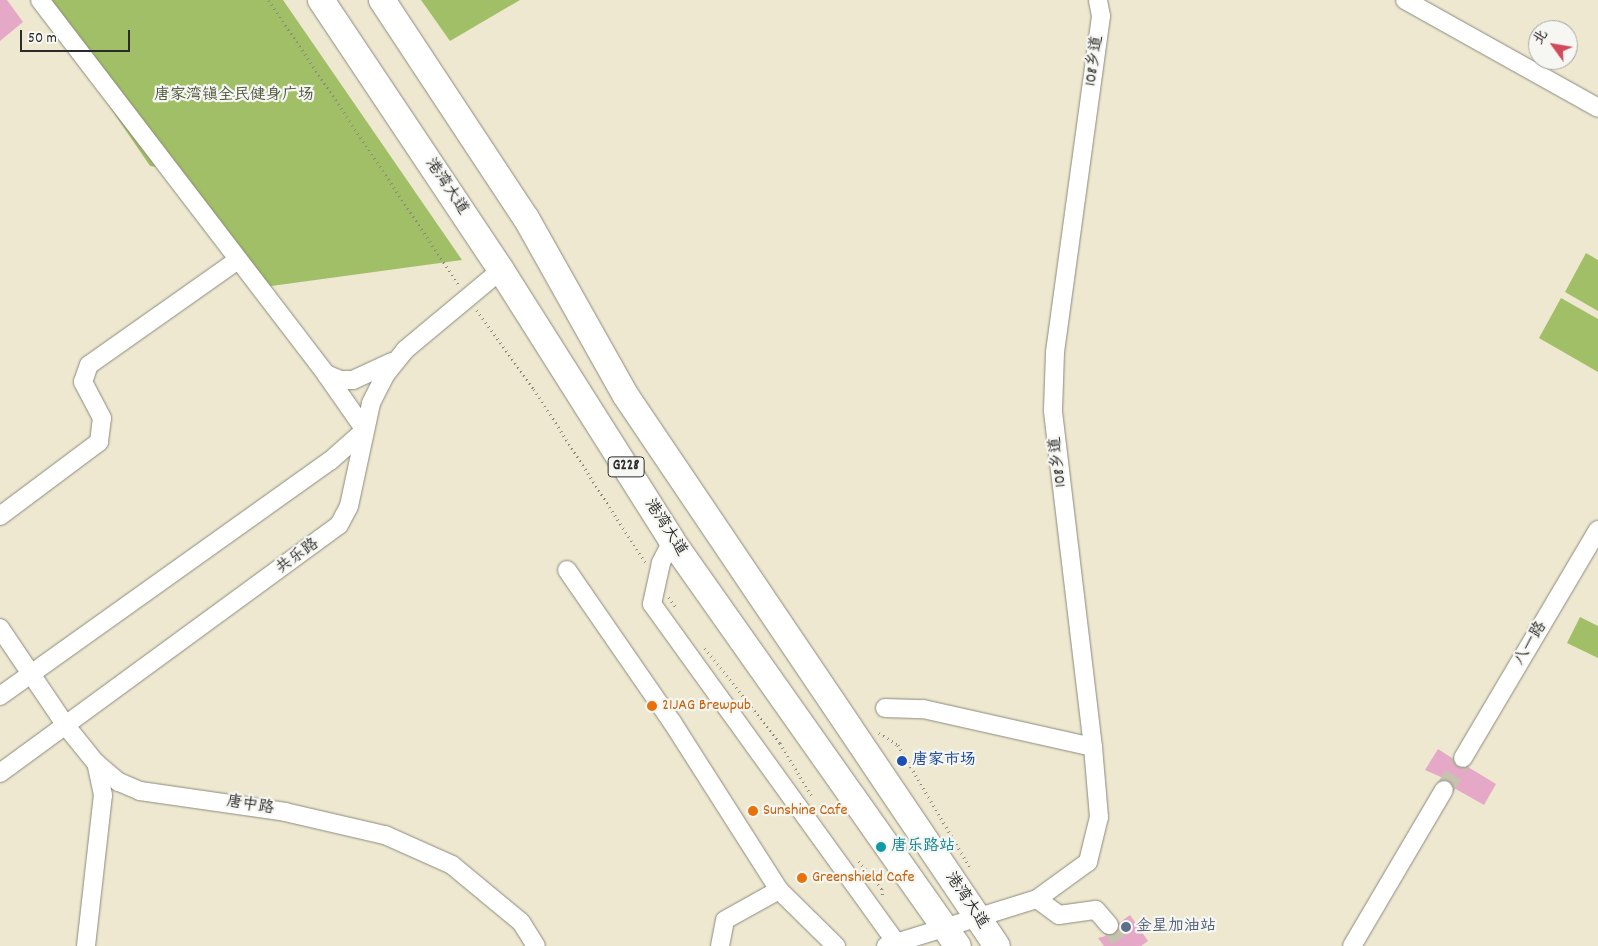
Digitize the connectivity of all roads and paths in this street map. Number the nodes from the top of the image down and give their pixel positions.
1 (40, 0) edge
2 (269, 0) edge
3 (321, 0) edge
4 (382, 0) edge
5 (1098, 0) edge
6 (1406, 0) edge
7 (1598, 108) edge
8 (238, 260) junction
9 (501, 270) junction
10 (468, 298) junction
11 (394, 361) junction
12 (326, 374) junction
13 (365, 430) junction
14 (330, 461) junction
15 (355, 478) junction
16 (0, 516) edge
17 (1598, 530) edge
18 (672, 541) junction
19 (567, 570) dead end
20 (657, 580) junction
21 (680, 612) dead end
22 (0, 628) edge
23 (703, 645) dead end
24 (32, 674) junction
25 (0, 696) edge
26 (885, 708) dead end
27 (66, 726) junction
28 (1093, 747) junction
29 (1463, 758) tunnel mouth
30 (96, 763) junction
31 (0, 773) edge
32 (1444, 790) tunnel mouth
33 (816, 803) dead end
34 (857, 858) dead end
35 (779, 890) junction
36 (1037, 899) junction
37 (885, 904) dead end
38 (977, 916) junction
39 (1110, 925) tunnel mouth
40 (951, 936) edge
41 (891, 944) edge
42 (86, 946) edge
43 (536, 946) edge
44 (720, 946) edge
45 (836, 946) edge
46 (996, 946) edge
47 (1352, 946) edge

1 - 8 street
2 - 10 path
3 - 9 highway, 港湾大道 / G228
4 - 38 highway, 港湾大道 / G228
5 - 28 street, 108乡道
6 - 7 street
8 - 12 street
8 - 16 street
9 - 10 street, 共乐路
9 - 18 highway, 港湾大道 / G228
10 - 11 street, 共乐路
10 - 20 path
11 - 12 street
11 - 13 street, 共乐路
12 - 13 street
13 - 14 street
13 - 15 street, 共乐路
14 - 15 street
14 - 24 street
15 - 27 street, 共乐路
17 - 29 street, 八一路
18 - 20 street
18 - 40 highway, 港湾大道 / G228
19 - 35 street
20 - 21 path
20 - 41 street
22 - 24 street, 唐中路
23 - 33 path
24 - 25 street
24 - 27 street, 唐中路
26 - 28 street
27 - 30 street, 唐中路
27 - 31 street, 共乐路
28 - 36 street, 108乡道
30 - 42 street
30 - 43 street, 唐中路
32 - 47 street
34 - 37 path
35 - 44 street
35 - 45 street
36 - 38 street
36 - 39 street
38 - 40 street
38 - 46 highway, 港湾大道 / G228
40 - 41 street

